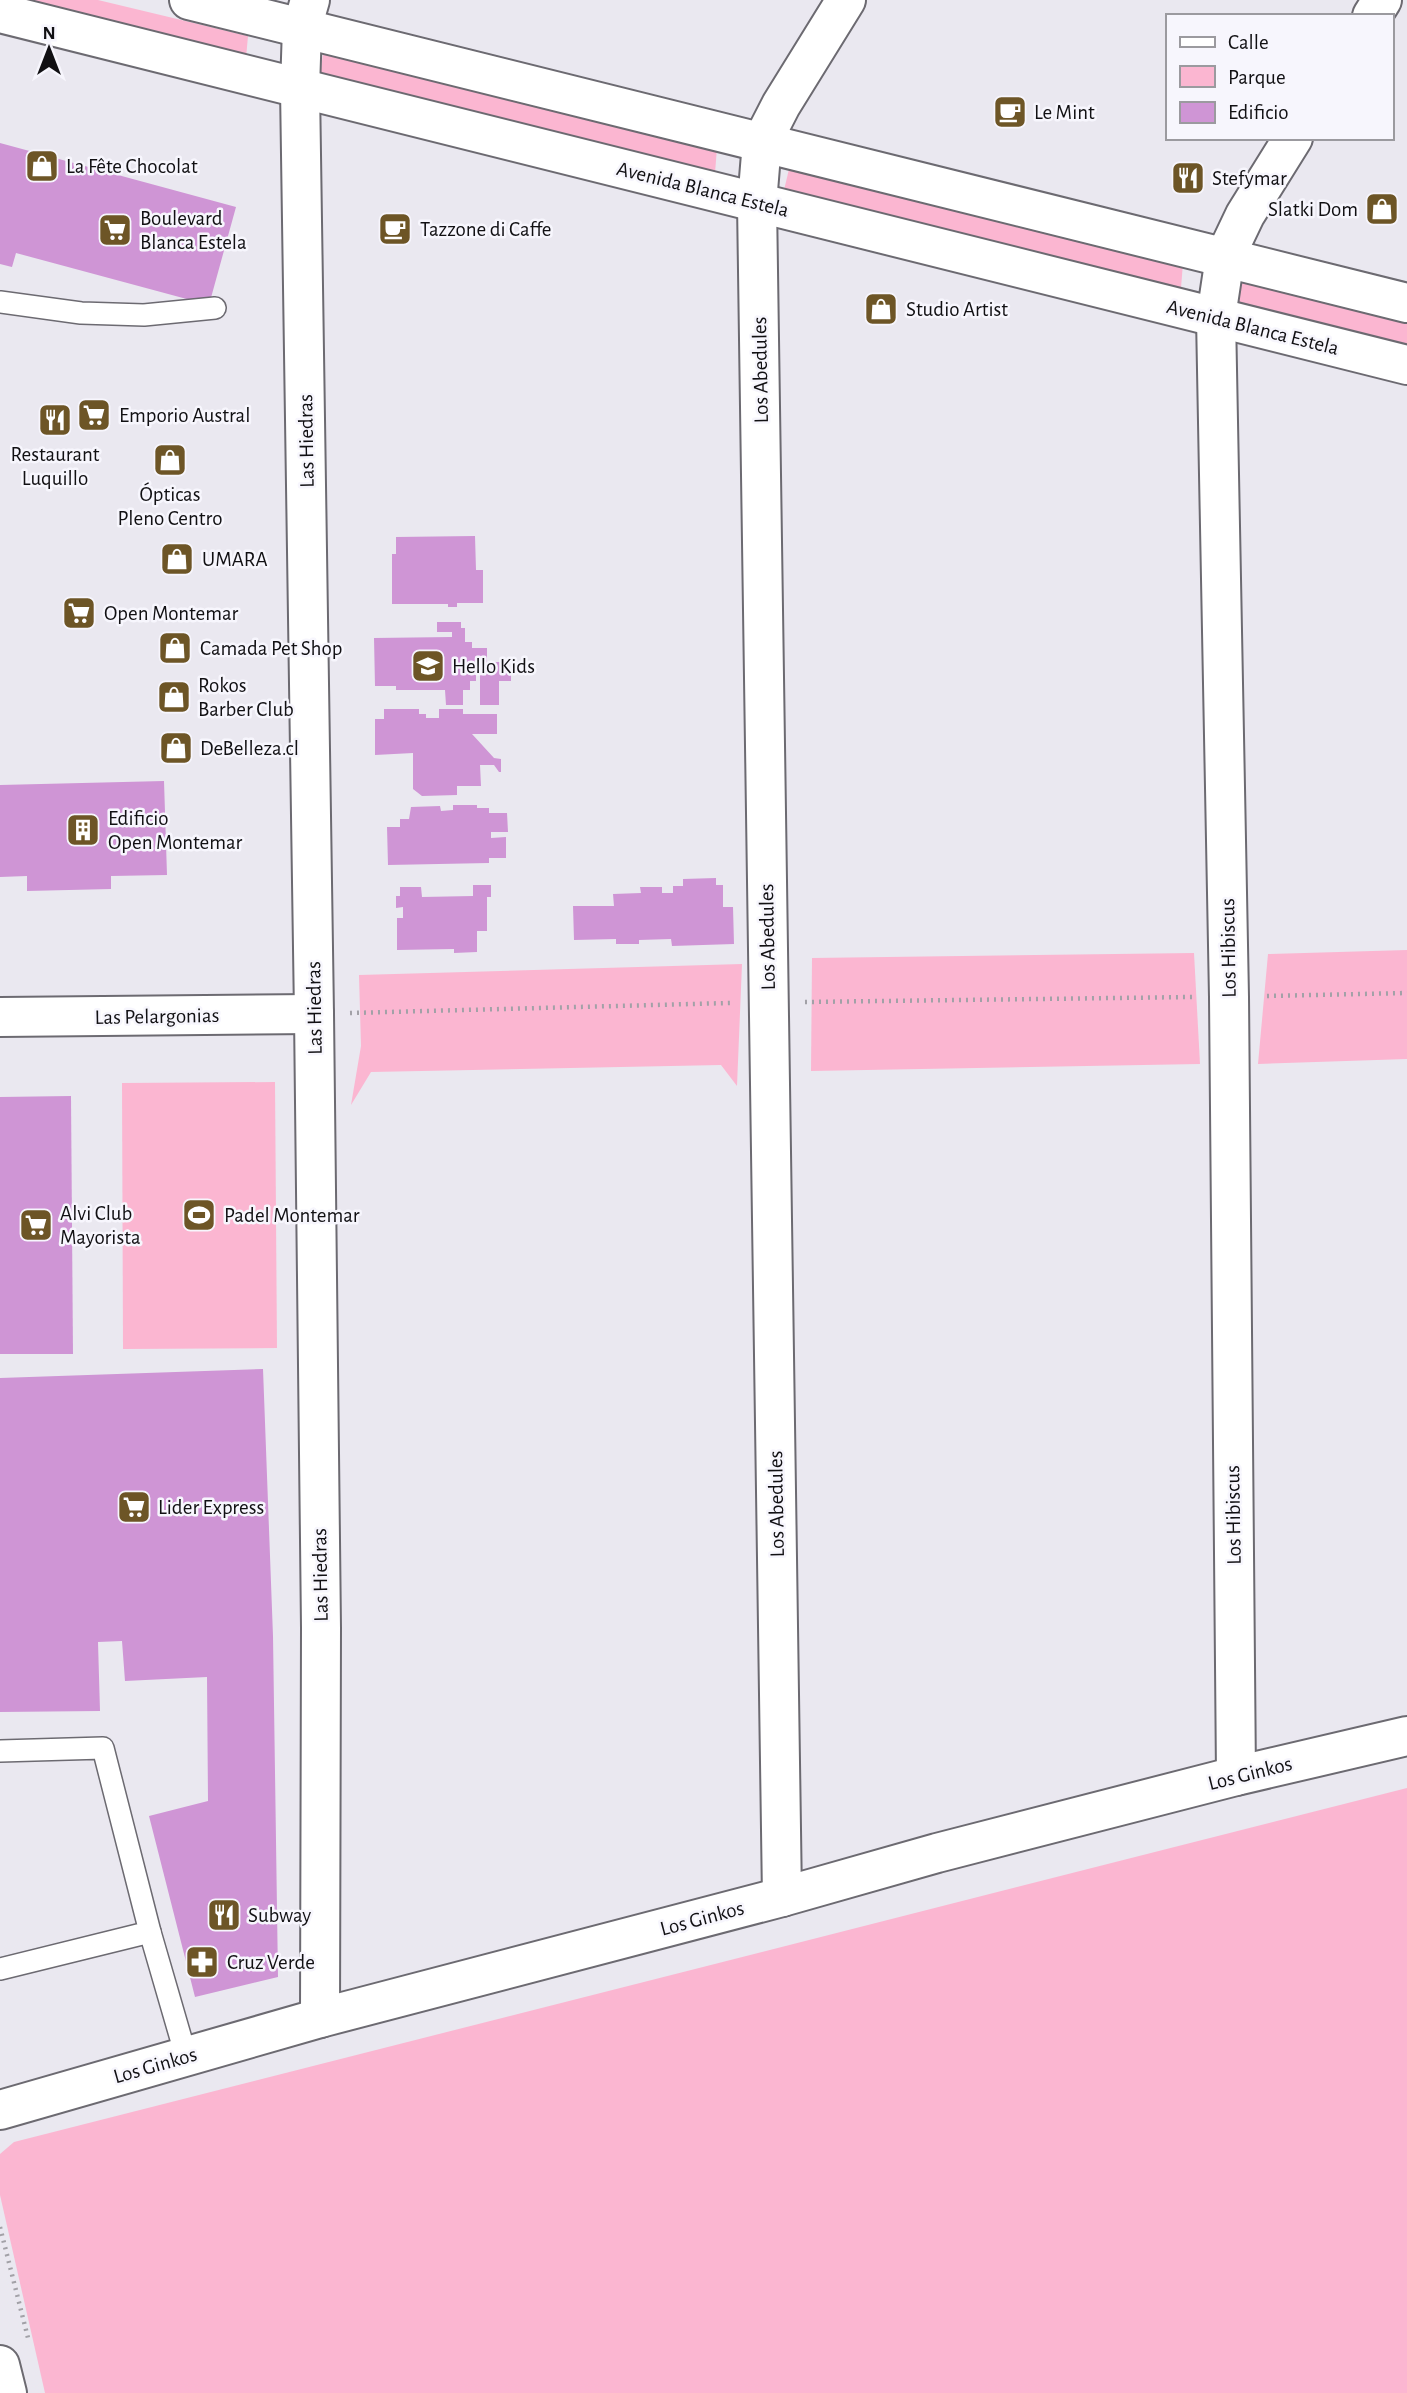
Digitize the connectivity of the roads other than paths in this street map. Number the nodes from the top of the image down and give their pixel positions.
1 (189, 0) edge
2 (846, 0) edge
3 (0, 13) edge
4 (306, 14) edge
5 (300, 88) junction
6 (1292, 140) edge
7 (762, 142) junction
8 (757, 202) junction
9 (1225, 257) junction
10 (0, 302) edge
11 (1407, 303) edge
12 (215, 308) dead end
13 (1216, 317) junction
14 (1407, 366) edge
15 (314, 1014) junction
16 (0, 1017) edge
17 (1407, 1736) edge
18 (0, 1751) edge
19 (1236, 1776) junction
20 (782, 1897) junction
21 (150, 1932) junction
22 (0, 1969) edge
23 (320, 2018) junction
24 (186, 2056) junction
25 (0, 2110) edge
26 (15, 2353) edge
27 (7, 2393) edge

1 - 4 street
2 - 7 street, Los Abedules
3 - 5 street, Avenida Blanca Estela
4 - 5 street, Las Hiedras
4 - 7 street
5 - 8 street, Avenida Blanca Estela
5 - 15 street, Las Hiedras
6 - 9 street, Los Hibiscus
7 - 8 street, Los Abedules
7 - 9 street
8 - 13 street, Avenida Blanca Estela
8 - 20 street, Los Abedules
9 - 11 street
9 - 13 street, Los Hibiscus
10 - 12 lane
13 - 14 street, Avenida Blanca Estela
13 - 19 street, Los Hibiscus
15 - 16 street, Las Pelargonias
15 - 23 street, Las Hiedras
17 - 19 street, Los Ginkos
18 - 21 lane
19 - 20 street, Los Ginkos
20 - 23 street, Los Ginkos
21 - 22 lane
21 - 24 lane
23 - 24 street, Los Ginkos
24 - 25 street, Los Ginkos
26 - 27 street

